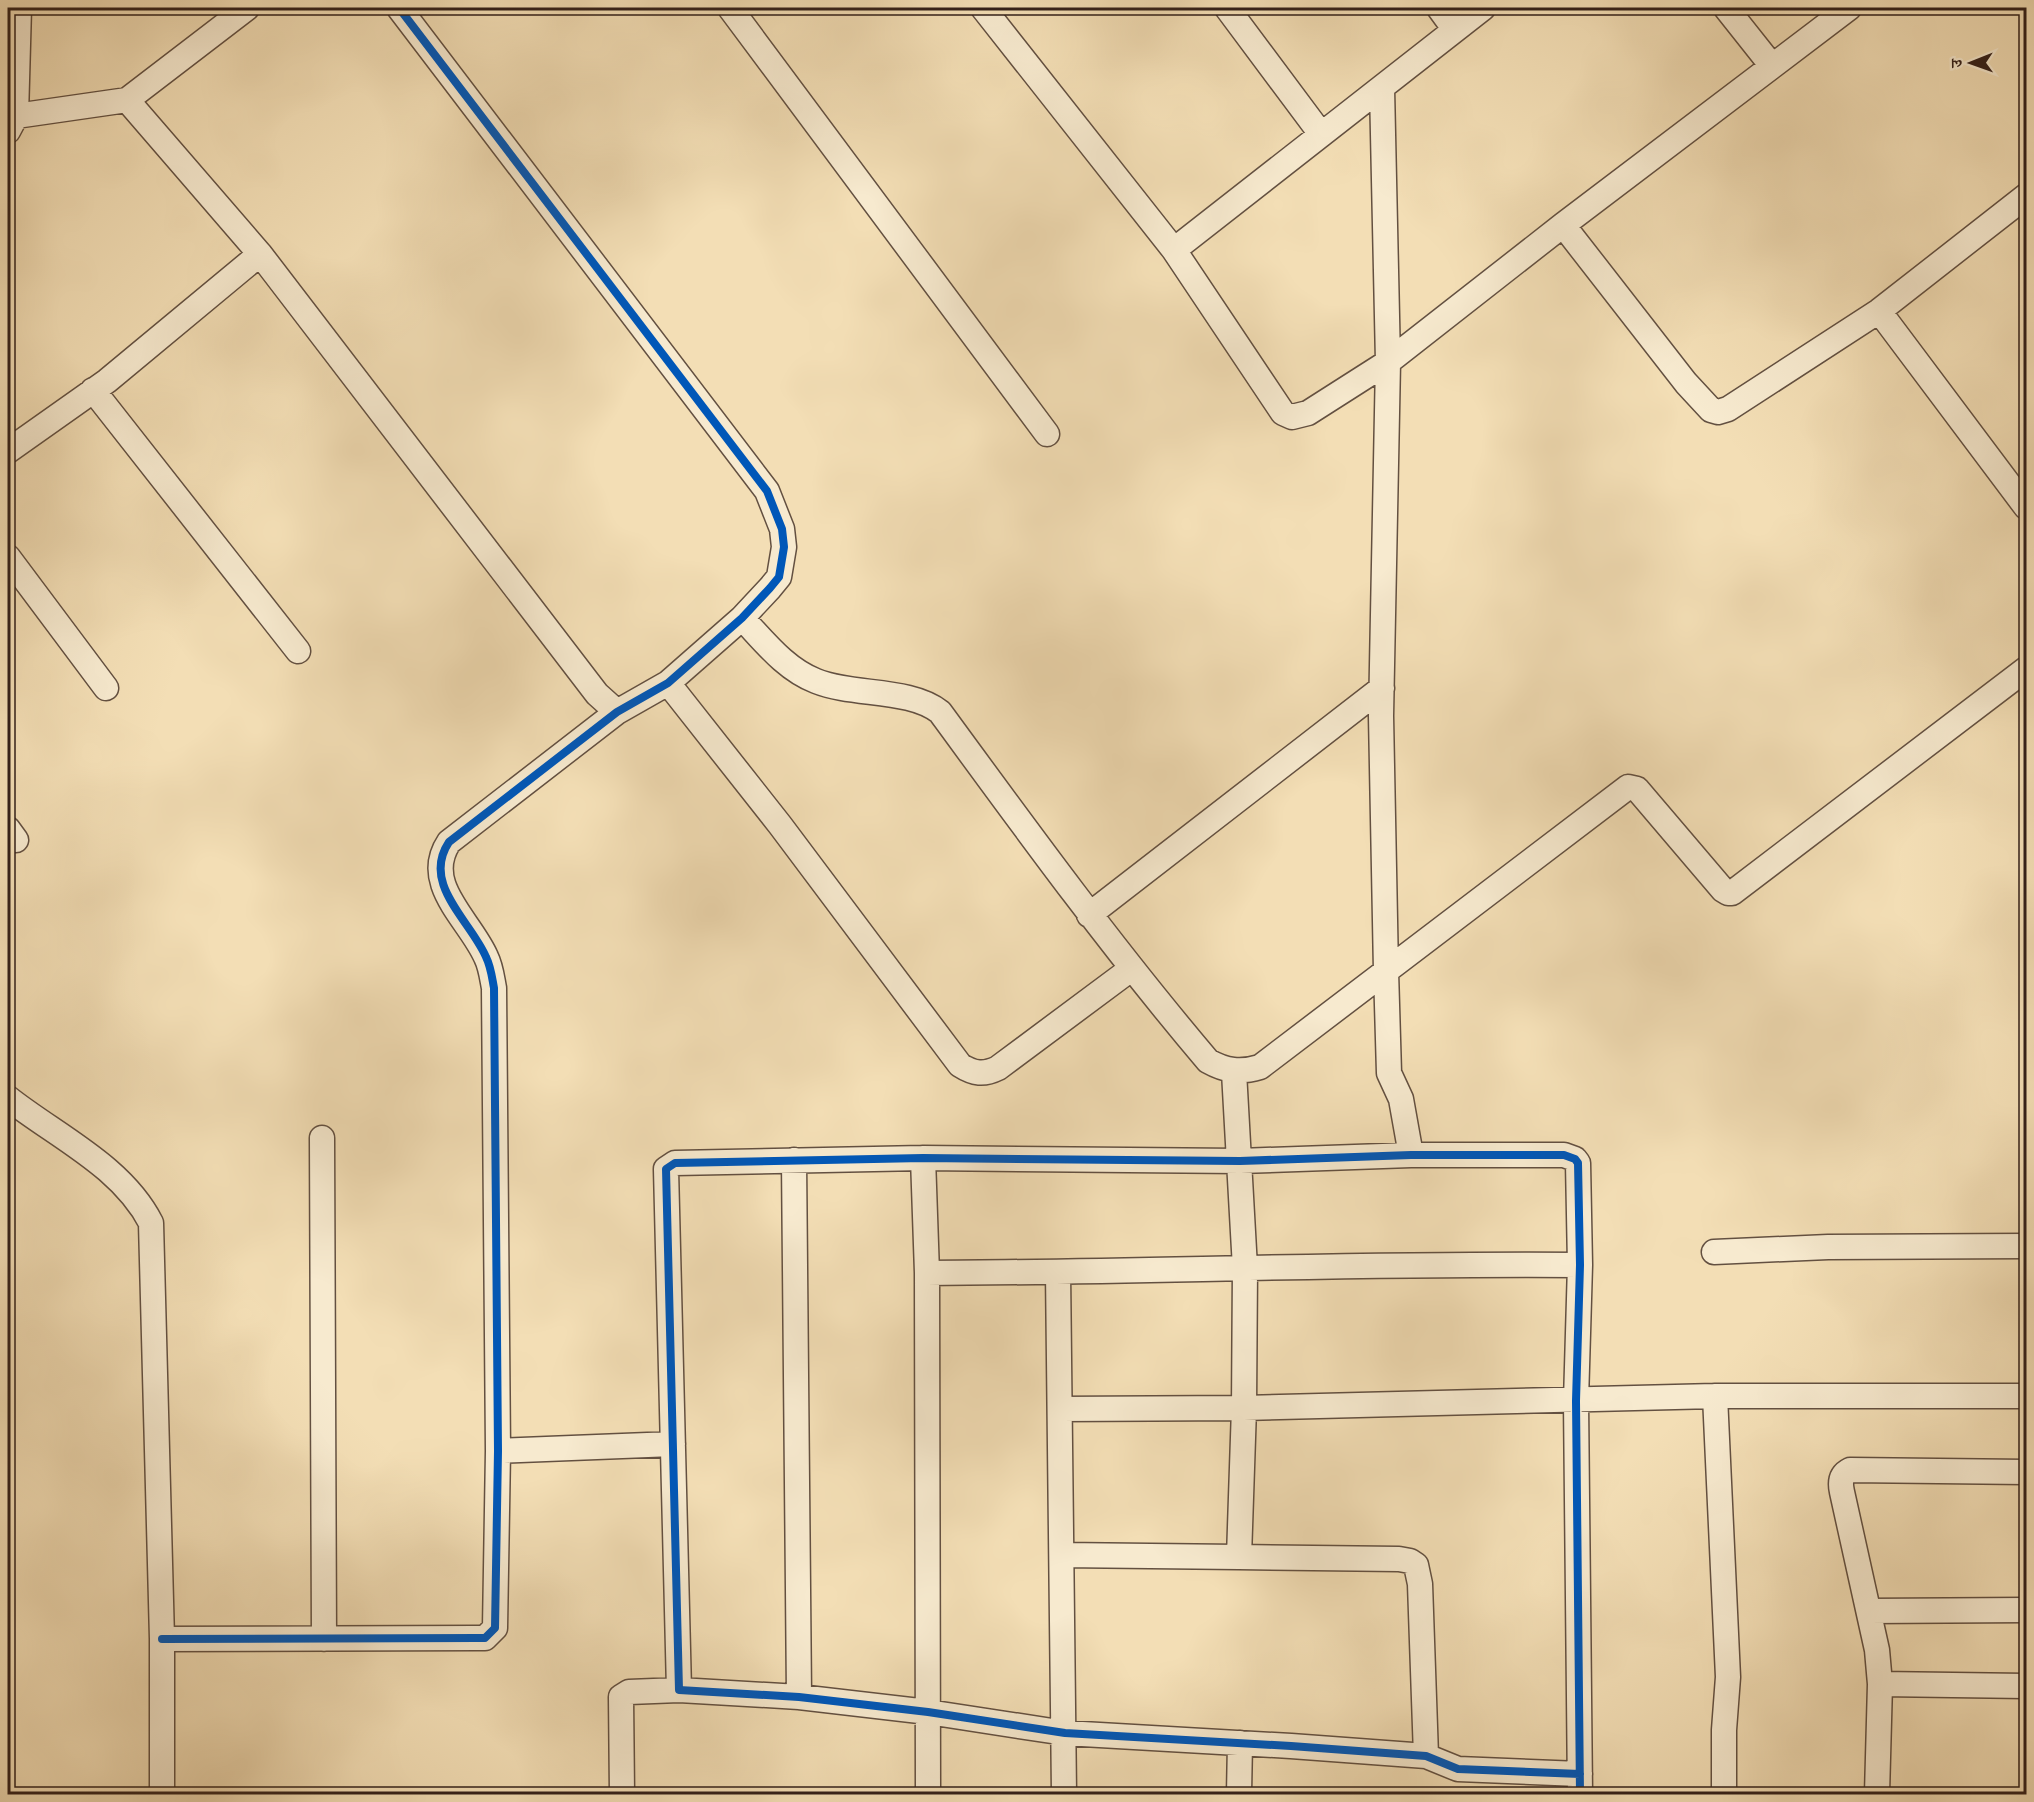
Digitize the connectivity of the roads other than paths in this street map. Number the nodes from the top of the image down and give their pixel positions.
1 (19, 8) edge
2 (247, 8) edge
3 (399, 8) edge
4 (730, 8) edge
5 (983, 8) edge
6 (1227, 8) edge
7 (1439, 8) edge
8 (1483, 8) edge
9 (1726, 8) edge
10 (1849, 8) edge
11 (1455, 30) junction
12 (1772, 66) junction
13 (1382, 88) junction
14 (127, 100) junction
15 (12, 123) edge
16 (1321, 134) junction
17 (2026, 196) edge
18 (1563, 225) junction
19 (1174, 250) junction
20 (260, 254) junction
21 (1879, 311) junction
22 (1388, 362) junction
23 (93, 390) junction
24 (1047, 434) dead end
25 (12, 438) edge
26 (2026, 507) edge
27 (8, 557) edge
28 (742, 618) junction
29 (298, 651) dead end
30 (2026, 669) edge
31 (668, 683) junction
32 (106, 688) dead end
33 (1382, 688) junction
34 (616, 712) junction
35 (1089, 915) junction
36 (1131, 969) junction
37 (1386, 971) junction
38 (1234, 1072) junction
39 (8, 1098) edge
40 (322, 1138) dead end
41 (1411, 1155) junction
42 (923, 1158) junction
43 (794, 1160) junction
44 (1240, 1161) junction
45 (2026, 1246) edge
46 (1714, 1252) dead end
47 (1581, 1265) junction
48 (1245, 1268) junction
49 (1058, 1272) junction
50 (927, 1273) junction
51 (1715, 1396) junction
52 (2026, 1396) edge
53 (1576, 1401) junction
54 (1244, 1408) junction
55 (1060, 1409) junction
56 (673, 1444) junction
57 (498, 1451) junction
58 (2026, 1472) edge
59 (1062, 1555) junction
60 (1239, 1557) junction
61 (2026, 1610) edge
62 (1869, 1611) junction
63 (324, 1639) junction
64 (162, 1640) junction
65 (1880, 1684) junction
66 (2026, 1686) edge
67 (679, 1690) junction
68 (799, 1696) junction
69 (928, 1712) junction
70 (1065, 1733) junction
71 (1240, 1743) junction
72 (1426, 1756) junction
73 (1580, 1784) edge
74 (162, 1794) edge
75 (622, 1794) edge
76 (928, 1794) edge
77 (1064, 1794) edge
78 (1239, 1794) edge
79 (1724, 1794) edge
80 (1877, 1794) edge

1 - 15 street
2 - 14 street
3 - 28 street
4 - 24 street
5 - 19 street
6 - 16 street
7 - 11 street
8 - 11 street
9 - 12 street
10 - 12 street
11 - 13 street
12 - 18 street
13 - 16 street
13 - 22 street
14 - 15 street
14 - 20 street
16 - 19 street
17 - 21 street
18 - 21 street
18 - 22 street
19 - 22 street
20 - 23 street
20 - 34 street
21 - 26 street
22 - 33 street
23 - 25 street
23 - 29 street
27 - 32 street
28 - 31 street
28 - 35 street
30 - 37 street
31 - 34 street
31 - 36 street
33 - 35 street
33 - 37 street
34 - 57 street
35 - 36 street
36 - 38 street
37 - 38 street
37 - 41 street
38 - 44 street
39 - 64 street
40 - 63 street
41 - 44 street
41 - 47 street
42 - 43 street
42 - 44 street
42 - 50 street
43 - 56 street
43 - 68 street
44 - 48 street
45 - 46 street
47 - 48 street
47 - 53 street
48 - 49 street
48 - 54 street
49 - 50 street
49 - 55 street
50 - 69 street
51 - 52 street
51 - 53 street
51 - 79 street
53 - 54 street
53 - 73 street
54 - 55 street
54 - 60 street
55 - 59 street
56 - 57 street
56 - 67 street
57 - 63 street
58 - 62 street
59 - 60 street
59 - 70 street
60 - 72 street
61 - 62 street
62 - 65 street
63 - 64 street
64 - 74 street
65 - 66 street
65 - 80 street
67 - 68 street
67 - 75 street
68 - 69 street
69 - 70 street
69 - 76 street
70 - 71 street
70 - 77 street
71 - 72 street
71 - 78 street
72 - 73 street

